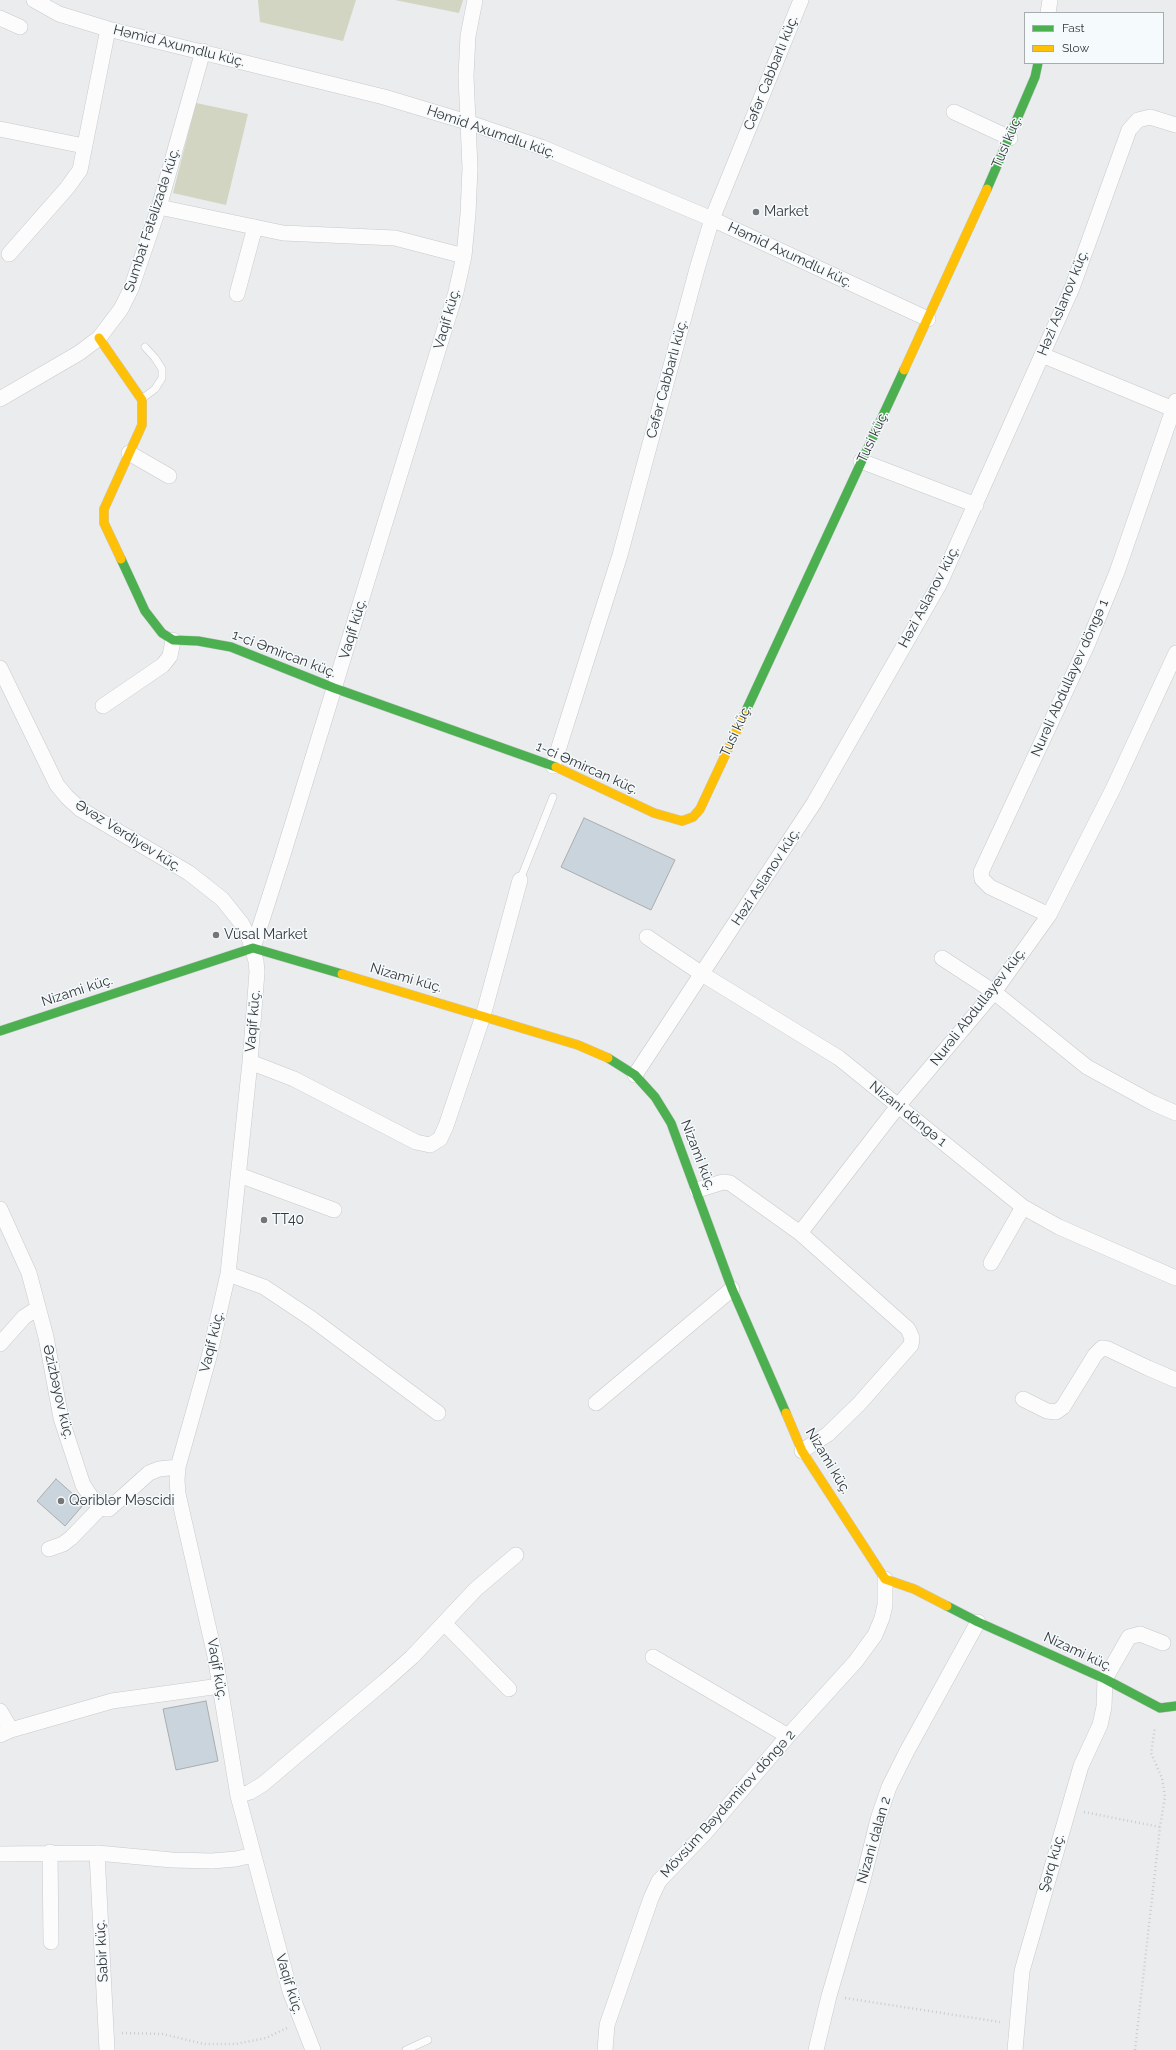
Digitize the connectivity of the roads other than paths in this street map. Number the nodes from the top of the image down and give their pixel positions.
1 (34, 0) edge
2 (475, 0) edge
3 (800, 0) edge
4 (1050, 0) edge
5 (1048, 12) edge
6 (0, 18) edge
7 (20, 28) dead end
8 (108, 29) junction
9 (203, 52) junction
10 (1038, 64) edge
11 (954, 112) dead end
12 (467, 122) junction
13 (1176, 124) edge
14 (0, 129) edge
15 (1010, 138) junction
16 (84, 146) junction
17 (159, 207) junction
18 (712, 219) junction
19 (255, 227) junction
20 (9, 254) dead end
21 (464, 256) junction
22 (237, 294) dead end
23 (928, 319) junction
24 (99, 338) junction
25 (144, 347) dead end
26 (1042, 355) junction
27 (0, 399) edge
28 (142, 400) junction
29 (1175, 405) edge
30 (129, 453) junction
31 (861, 461) junction
32 (169, 476) dead end
33 (976, 505) junction
34 (173, 640) junction
35 (1176, 653) edge
36 (0, 668) edge
37 (334, 688) junction
38 (103, 706) dead end
39 (553, 766) junction
40 (553, 797) dead end
41 (700, 808) joint
42 (520, 880) joint
43 (1049, 915) junction
44 (647, 938) dead end
45 (253, 948) junction
46 (942, 958) dead end
47 (702, 974) junction
48 (994, 992) junction
49 (483, 1016) junction
50 (0, 1031) edge
51 (250, 1062) junction
52 (635, 1075) junction
53 (898, 1106) junction
54 (1176, 1113) edge
55 (239, 1175) junction
56 (697, 1190) junction
57 (1024, 1207) junction
58 (0, 1209) edge
59 (334, 1210) dead end
60 (800, 1233) junction
61 (991, 1263) dead end
62 (228, 1274) junction
63 (1176, 1278) edge
64 (732, 1289) junction
65 (38, 1308) junction
66 (0, 1344) edge
67 (1176, 1380) edge
68 (1023, 1399) dead end
69 (596, 1403) dead end
70 (438, 1413) dead end
71 (802, 1451) junction
72 (178, 1467) junction
73 (101, 1507) junction
74 (49, 1549) dead end
75 (516, 1555) dead end
76 (885, 1579) junction
77 (978, 1622) junction
78 (444, 1623) junction
79 (1163, 1643) dead end
80 (653, 1657) dead end
81 (1105, 1679) junction
82 (220, 1686) junction
83 (509, 1689) dead end
84 (1176, 1706) edge
85 (0, 1711) edge
86 (5, 1732) edge
87 (788, 1736) junction
88 (238, 1796) junction
89 (50, 1852) junction
90 (97, 1853) junction
91 (0, 1854) edge
92 (253, 1855) junction
93 (51, 1942) dead end
94 (428, 2040) dead end
95 (107, 2050) edge
96 (313, 2050) edge
97 (406, 2050) edge
98 (605, 2050) edge
99 (816, 2050) edge
100 (1015, 2050) edge

1 - 8 street, Həmid Axumdlu küç.
2 - 12 street, Vaqif küç.
3 - 18 street, Cəfər Cabbarlı küç.
4 - 5 street
6 - 7 street
8 - 9 street, Həmid Axumdlu küç.
8 - 16 street
9 - 12 street, Həmid Axumdlu küç.
9 - 17 street, Sumbat Fətəlizadə küç.
10 - 15 street, Tusi küç.
11 - 15 street
12 - 18 street, Həmid Axumdlu küç.
12 - 21 street, Vaqif küç.
13 - 26 street, Həzi Aslanov küç.
14 - 16 street
15 - 23 street, Tusi küç.
16 - 20 street
17 - 19 street
17 - 24 street, Sumbat Fətəlizadə küç.
18 - 23 street, Həmid Axumdlu küç.
18 - 39 street, Cəfər Cabbarlı küç.
19 - 21 street
19 - 22 street
21 - 37 street, Vaqif küç.
23 - 31 street, Tusi küç.
24 - 27 street, Sumbat Fətəlizadə küç.
24 - 28 street
25 - 28 lane
26 - 29 street
26 - 33 street, Həzi Aslanov küç.
28 - 30 street
29 - 43 street, Nurəli Abdullayev döngə 1
30 - 32 street
30 - 34 street
31 - 33 street
31 - 41 street, Tusi küç.
33 - 47 street, Həzi Aslanov küç.
34 - 37 street, 1-ci Əmircan küç.
34 - 38 street
35 - 43 street, Nurəli Abdullayev küç.
36 - 45 street, Əvəz Verdiyev küç.
37 - 39 street, 1-ci Əmircan küç.
37 - 45 street, Vaqif küç.
39 - 41 street, 1-ci Əmircan küç.
40 - 42 lane
42 - 49 street
43 - 48 street, Nurəli Abdullayev küç.
44 - 47 street, Nizani döngə 1
45 - 49 street, Nizami küç.
45 - 50 street, Nizami küç.
45 - 51 street, Vaqif küç.
46 - 48 street
47 - 52 street, Həzi Aslanov küç.
47 - 53 street, Nizani döngə 1
48 - 53 street, Nurəli Abdullayev küç.
48 - 54 street
49 - 51 street
49 - 52 street, Nizami küç.
51 - 55 street, Vaqif küç.
52 - 56 street, Nizami küç.
53 - 57 street, Nizani döngə 1
53 - 60 street, Nurəli Abdullayev küç.
55 - 59 street
55 - 62 street, Vaqif küç.
56 - 60 street
56 - 64 street, Nizami küç.
57 - 61 street
57 - 63 street, Nizani döngə 1
58 - 65 street, Əzizbəyov küç.
60 - 71 street
62 - 70 street
62 - 72 street, Vaqif küç.
64 - 69 street
64 - 71 street, Nizami küç.
65 - 66 street
65 - 73 street, Əzizbəyov küç.
67 - 68 street
71 - 76 street, Nizami küç.
72 - 73 street
72 - 82 street, Vaqif küç.
73 - 74 street
75 - 78 street
76 - 77 street, Nizami küç.
76 - 87 street, Mövsüm Bəydəmirov döngə 2
77 - 81 street, Nizami küç.
77 - 99 street, Nizani dalan 2
78 - 83 street
78 - 88 street
79 - 81 street
80 - 87 street
81 - 84 street, Nizami küç.
81 - 100 street, Şərq küç.
82 - 86 street
82 - 88 street, Vaqif küç.
85 - 86 street
87 - 98 street, Mövsüm Bəydəmirov döngə 2
88 - 92 street, Vaqif küç.
89 - 90 street
89 - 91 street
89 - 93 street
90 - 92 street
90 - 95 street, Sabir küç.
92 - 96 street, Vaqif küç.
94 - 97 lane

